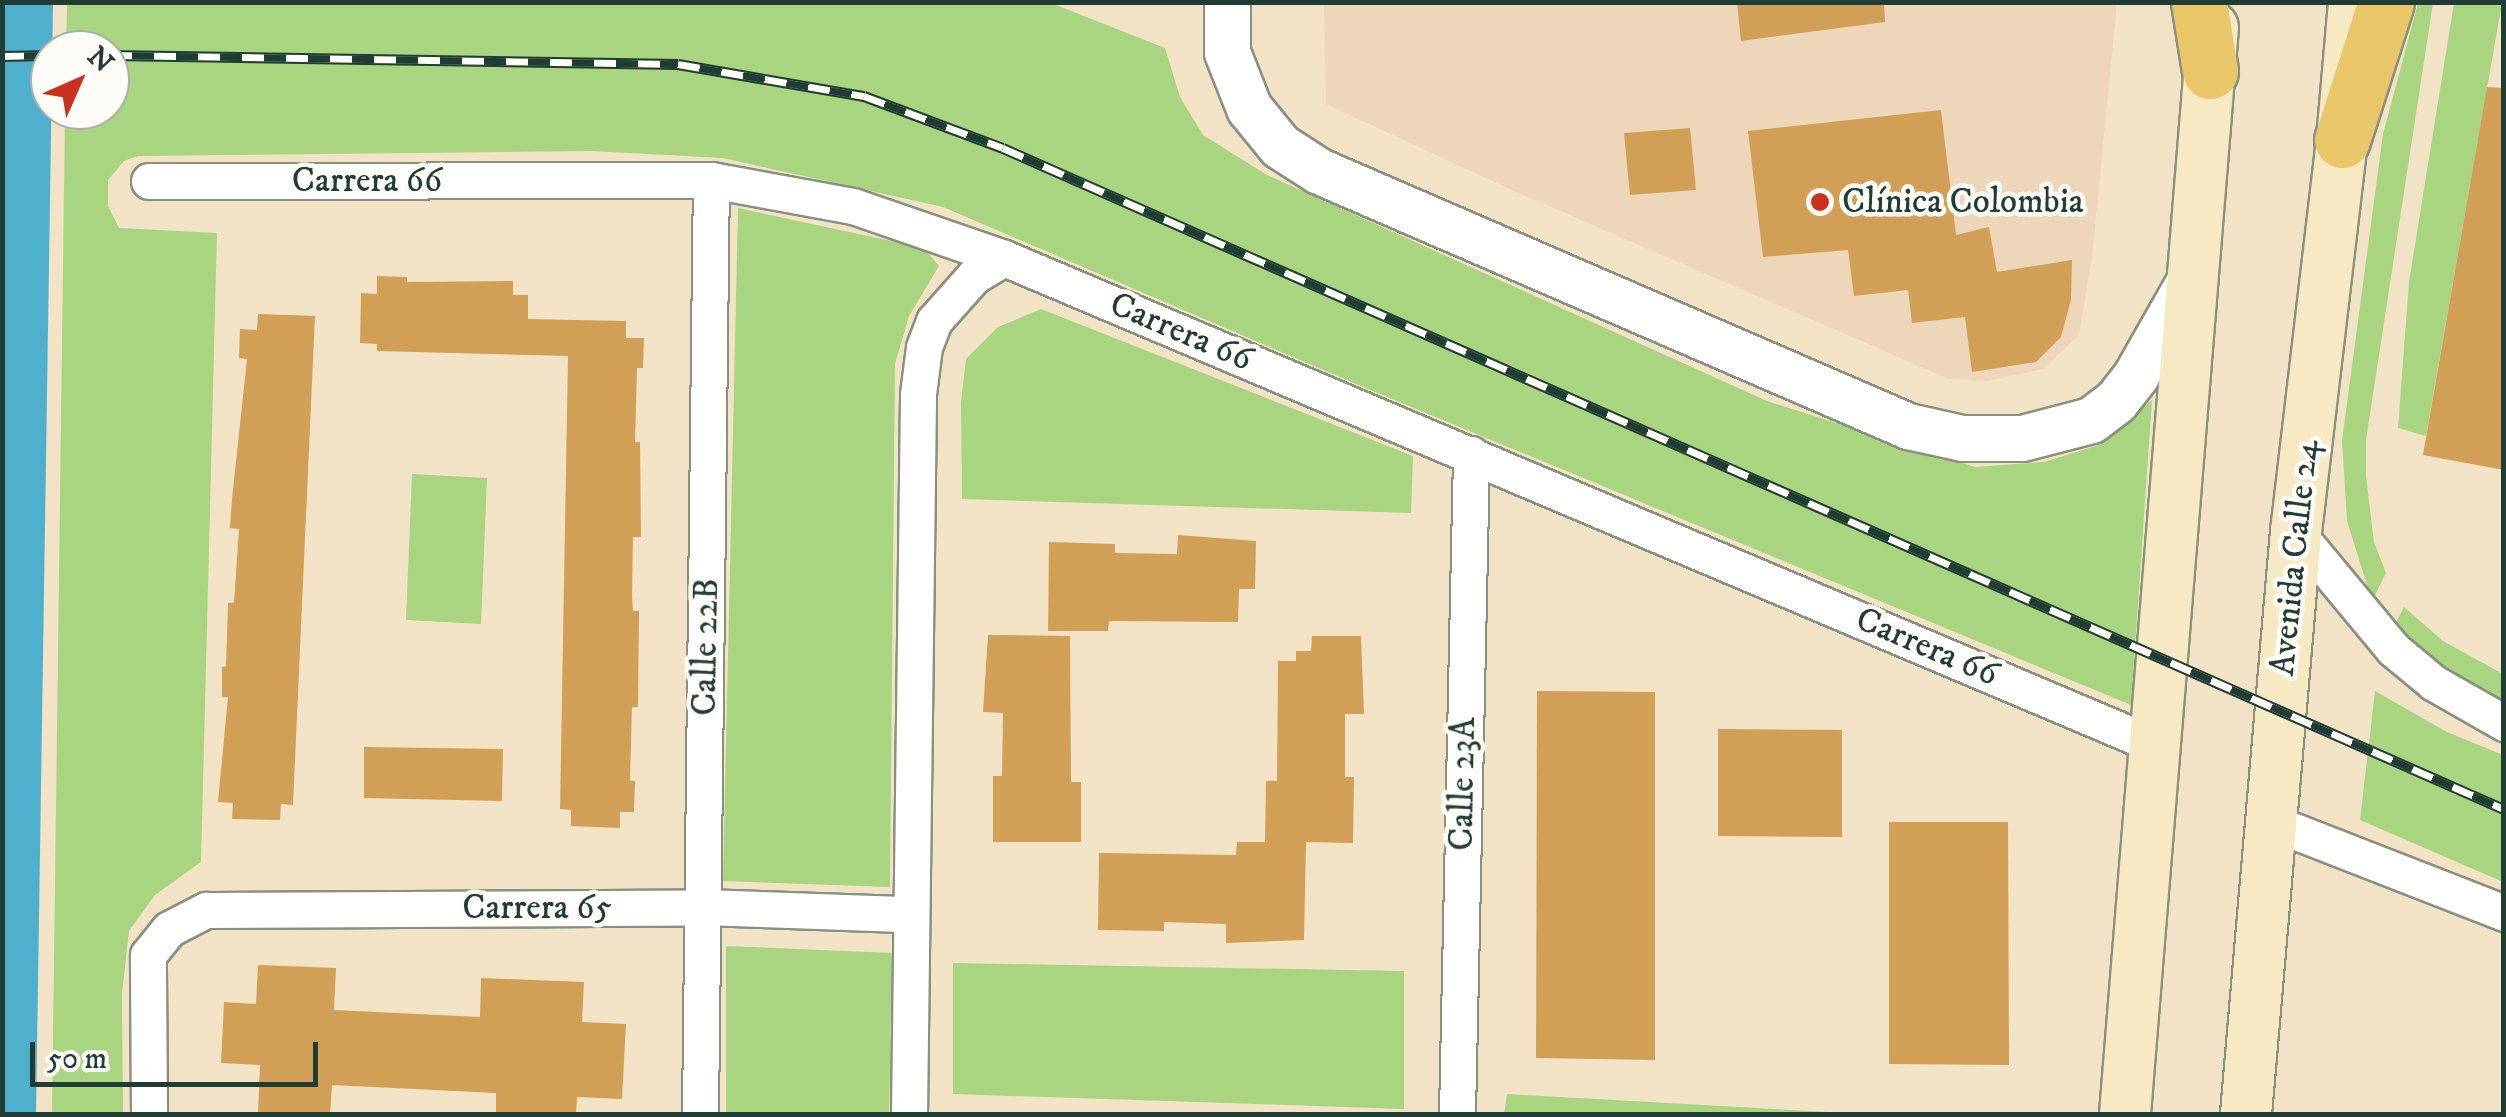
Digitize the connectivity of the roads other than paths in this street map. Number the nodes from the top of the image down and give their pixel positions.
1 (1227, 2) edge
2 (2199, 2) edge
3 (2215, 2) edge
4 (2354, 2) edge
5 (2386, 2) edge
6 (2210, 70) junction
7 (2342, 140) junction
8 (711, 180) junction
9 (150, 181) dead end
10 (1004, 258) junction
11 (2194, 271) junction
12 (1471, 454) junction
13 (2296, 532) junction
14 (2504, 723) edge
15 (2156, 745) junction
16 (2271, 822) junction
17 (704, 907) junction
18 (2504, 913) edge
19 (909, 914) junction
20 (149, 1114) edge
21 (700, 1114) edge
22 (909, 1114) edge
23 (1457, 1114) edge
24 (2126, 1114) edge
25 (2246, 1114) edge

1 - 11 street
2 - 6 main road
3 - 6 main road
4 - 7 main road, Avenida Calle 24
5 - 7 main road
6 - 11 main road
7 - 13 main road, Avenida Calle 24
8 - 9 street, Carrera 66
8 - 10 street, Carrera 66
8 - 17 street, Calle 22B
10 - 12 street, Carrera 66
10 - 19 street
11 - 15 main road
12 - 15 street, Carrera 66
12 - 23 street, Calle 23A
13 - 14 street
13 - 16 main road, Avenida Calle 24
15 - 24 main road
16 - 18 street
16 - 25 main road, Avenida Calle 24
17 - 19 street, Carrera 65
17 - 20 street, Carrera 65
17 - 21 street, Calle 22B
19 - 22 street

